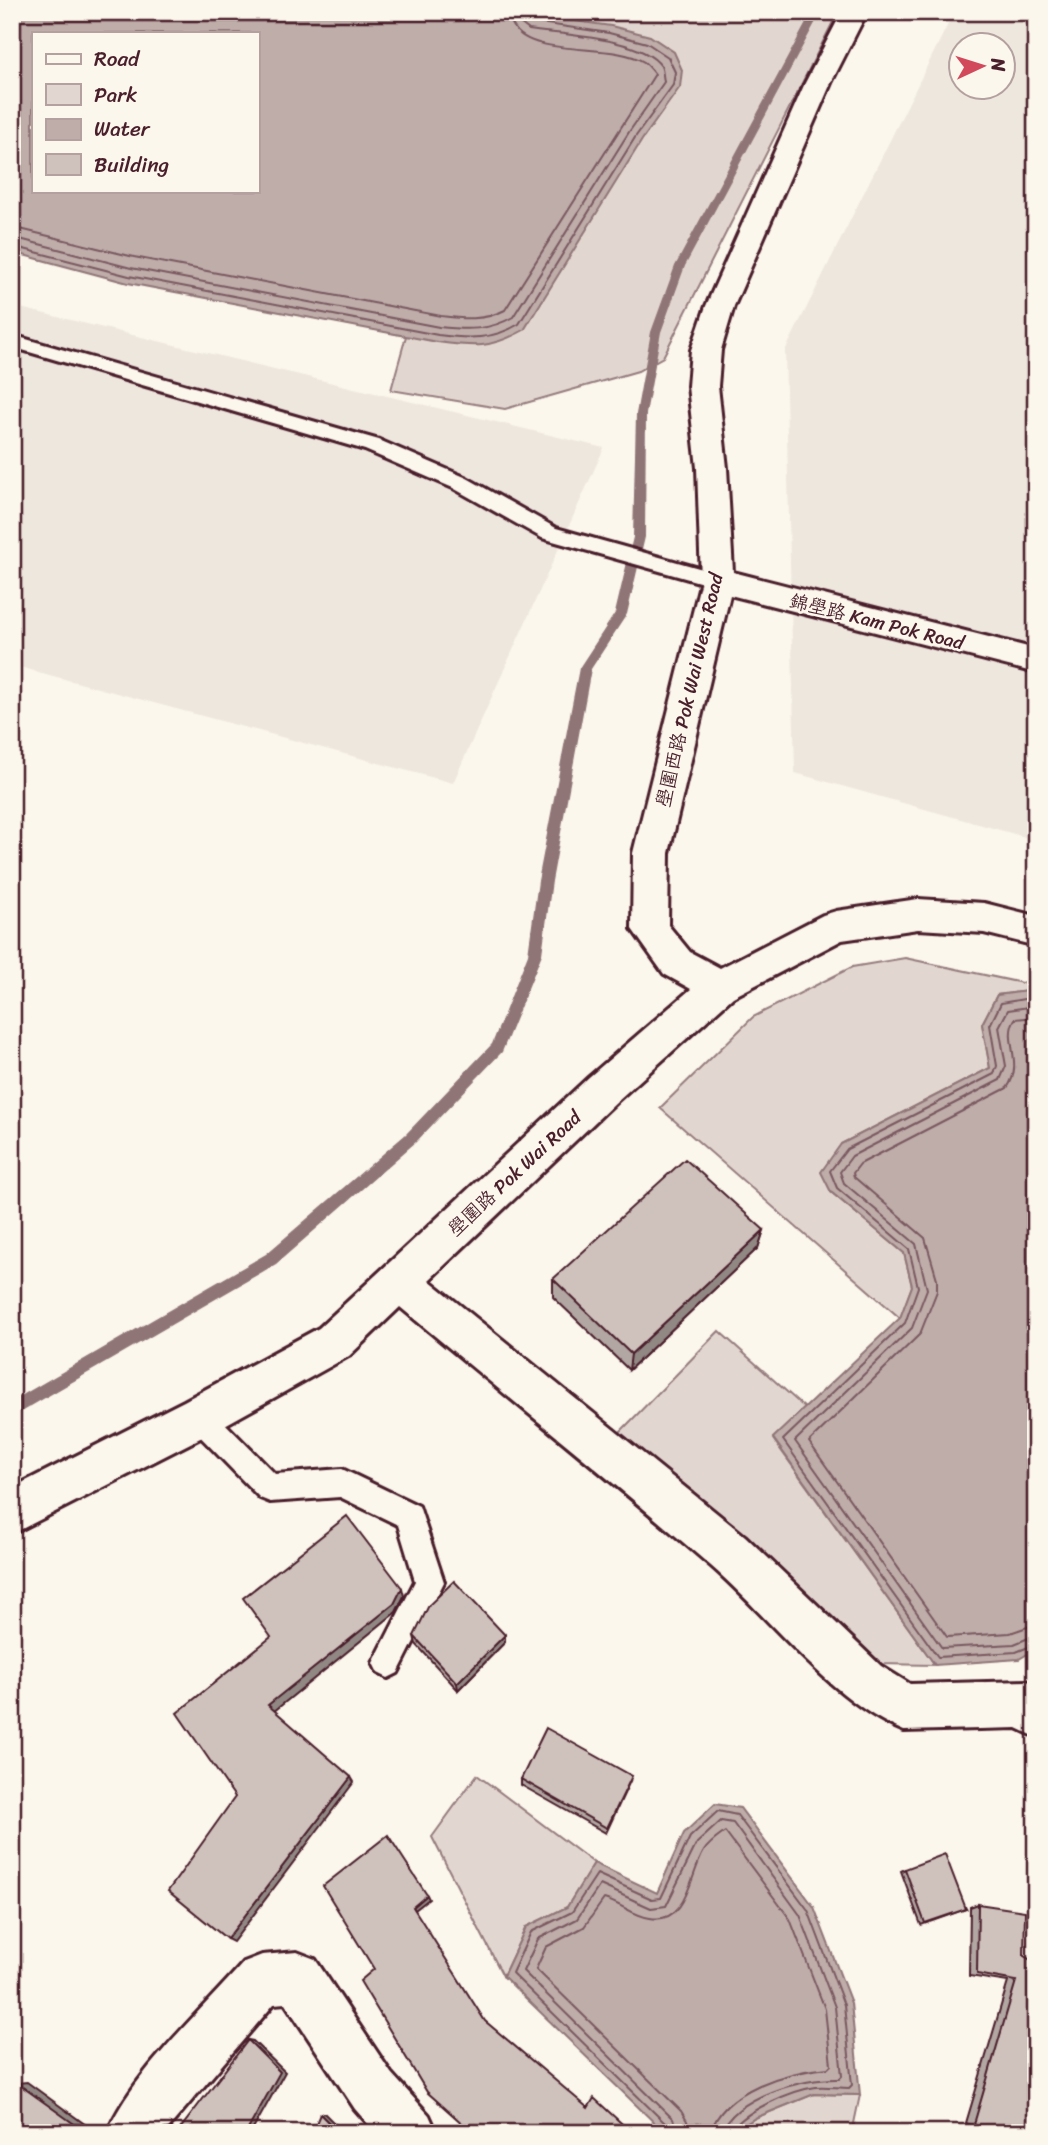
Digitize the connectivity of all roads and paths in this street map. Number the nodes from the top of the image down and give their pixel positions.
1 (855, 12) edge
2 (12, 341) edge
3 (717, 580) junction
4 (1036, 661) edge
5 (1036, 931) edge
6 (720, 986) junction
7 (399, 1281) junction
8 (199, 1416) junction
9 (12, 1512) edge
10 (388, 1663) dead end
11 (1036, 1714) edge
12 (132, 2133) edge
13 (411, 2133) edge

1 - 3 street, 壆圍西路 Pok Wai West Road
2 - 3 lane
3 - 4 street, 錦壆路 Kam Pok Road
3 - 6 street, 壆圍西路 Pok Wai West Road
5 - 6 street, 壆圍路 Pok Wai Road
6 - 7 street, 壆圍路 Pok Wai Road
7 - 8 street, 壆圍路 Pok Wai Road
7 - 11 street
8 - 9 street, 壆圍路 Pok Wai Road
8 - 10 lane
12 - 13 street

